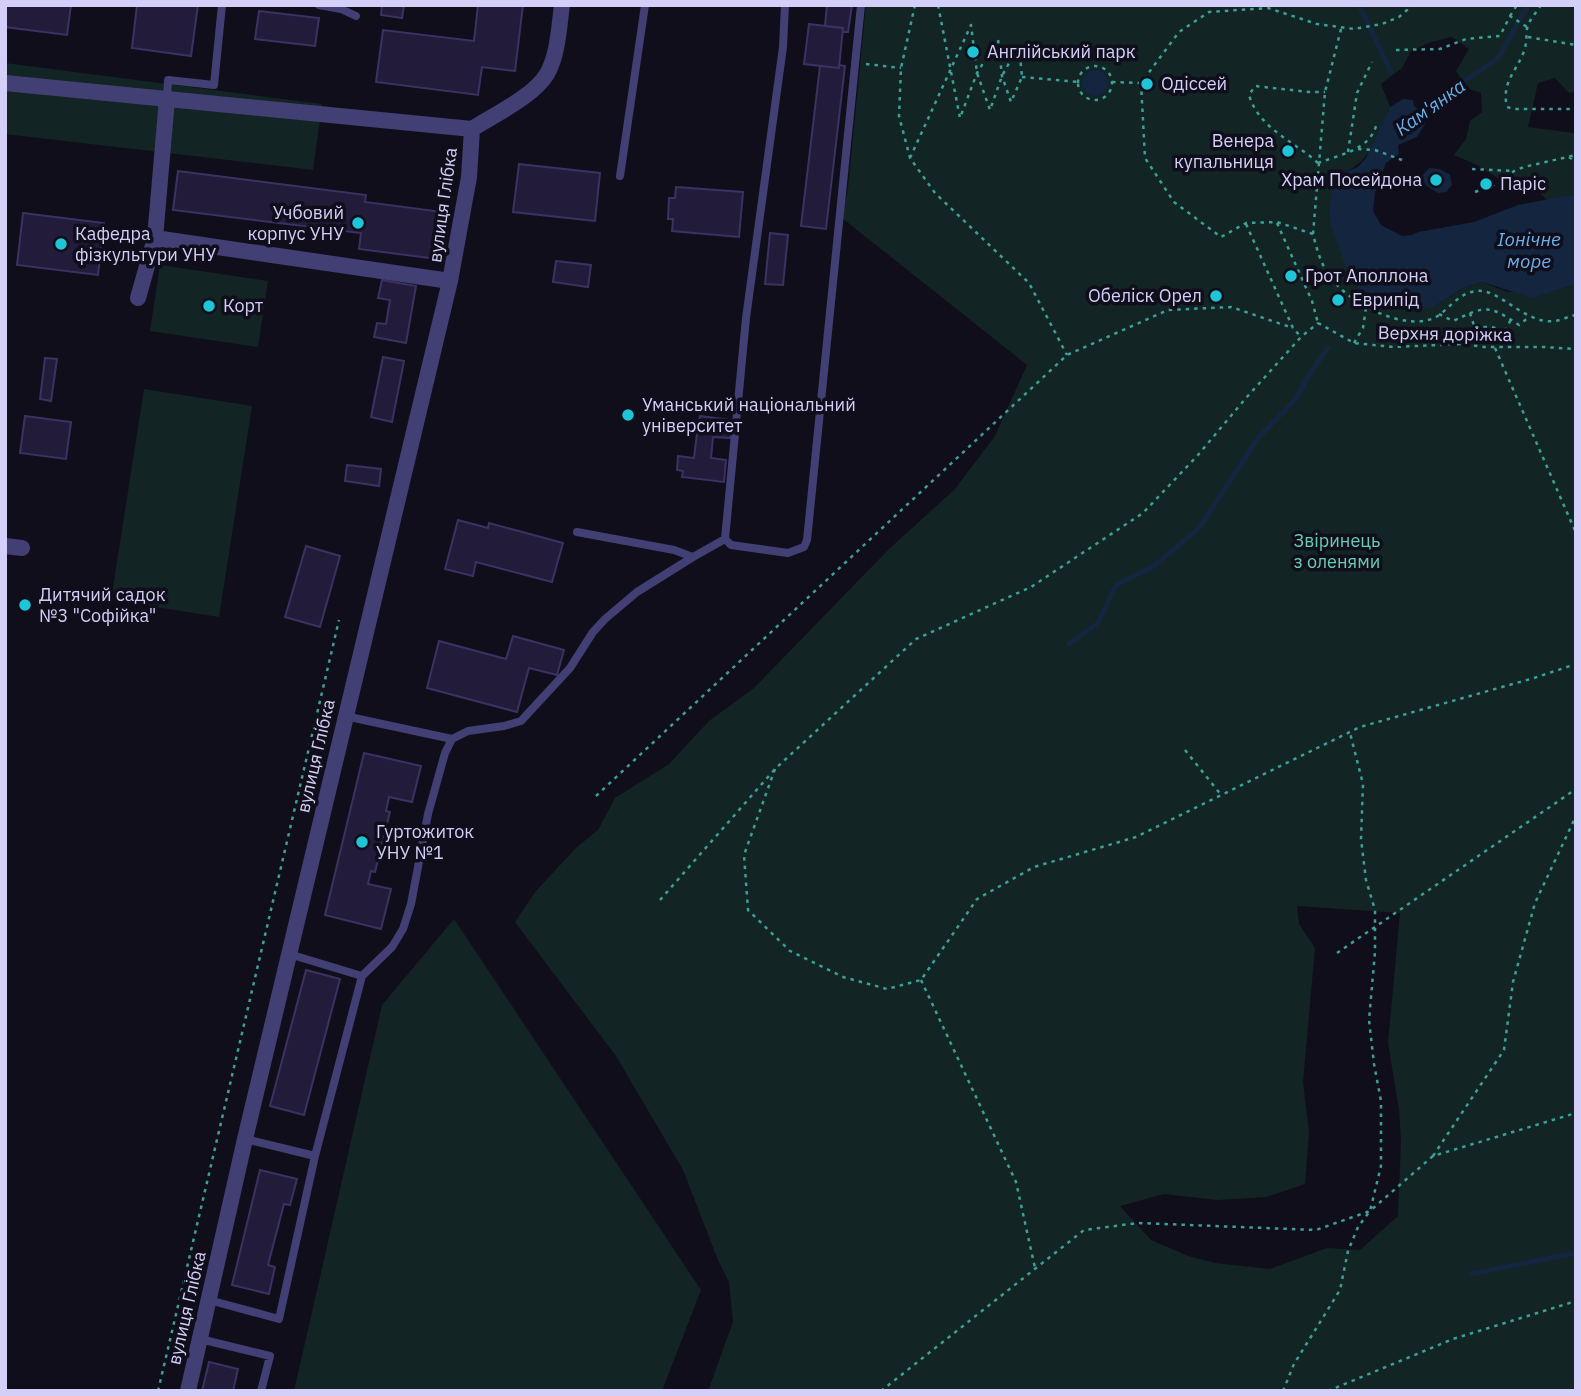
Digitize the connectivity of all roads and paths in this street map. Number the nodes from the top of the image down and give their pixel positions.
1 (222, 5) edge
2 (319, 5) edge
3 (562, 5) edge
4 (645, 5) edge
5 (785, 5) edge
6 (861, 5) edge
7 (915, 5) edge
8 (939, 5) edge
9 (1209, 5) edge
10 (1405, 5) edge
11 (1413, 5) edge
12 (1517, 5) edge
13 (1541, 5) edge
14 (1408, 10) junction
15 (1209, 12) junction
16 (356, 16) dead end
17 (1511, 17) junction
18 (1527, 27) junction
19 (1341, 29) junction
20 (1528, 37) junction
21 (1576, 45) edge
22 (1396, 50) dead end
23 (1372, 62) dead end
24 (854, 63) junction
25 (951, 66) junction
26 (901, 68) junction
27 (977, 73) junction
28 (1002, 76) junction
29 (1022, 76) junction
30 (1078, 82) junction
31 (1112, 82) junction
32 (5, 83) edge
33 (1141, 83) junction
34 (1325, 92) junction
35 (167, 99) junction
36 (1576, 109) edge
37 (1376, 126) dead end
38 (472, 129) junction
39 (1356, 149) junction
40 (1348, 152) junction
41 (1576, 155) edge
42 (1569, 157) junction
43 (909, 158) junction
44 (1402, 160) dead end
45 (1576, 162) edge
46 (1318, 163) junction
47 (1472, 169) dead end
48 (1514, 171) junction
49 (620, 176) dead end
50 (1475, 192) dead end
51 (1277, 222) junction
52 (1246, 223) junction
53 (1313, 234) junction
54 (155, 238) junction
55 (1300, 274) junction
56 (1294, 276) dead end
57 (450, 281) junction
58 (138, 298) dead end
59 (1366, 308) junction
60 (1469, 313) junction
61 (1439, 314) junction
62 (1576, 315) edge
63 (1531, 316) junction
64 (1511, 319) junction
65 (1318, 323) junction
66 (1475, 327) junction
67 (1293, 328) junction
68 (1504, 331) junction
69 (1301, 337) junction
70 (1481, 338) junction
71 (1499, 339) junction
72 (1354, 343) junction
73 (1484, 347) junction
74 (1497, 347) junction
75 (1576, 349) edge
76 (1067, 355) junction
77 (577, 532) dead end
78 (1576, 533) edge
79 (725, 539) junction
80 (5, 546) edge
81 (22, 548) dead end
82 (693, 557) junction
83 (339, 620) dead end
84 (1576, 664) edge
85 (345, 716) junction
86 (1350, 733) junction
87 (452, 740) junction
88 (1185, 750) dead end
89 (775, 769) junction
90 (1576, 789) edge
91 (596, 796) dead end
92 (1222, 796) junction
93 (1576, 816) edge
94 (660, 900) dead end
95 (1375, 927) junction
96 (1337, 953) dead end
97 (289, 954) junction
98 (362, 976) junction
99 (921, 980) junction
100 (1576, 1113) edge
101 (245, 1139) junction
102 (315, 1156) junction
103 (1433, 1156) junction
104 (1370, 1211) junction
105 (1035, 1268) junction
106 (209, 1300) junction
107 (1576, 1301) edge
108 (200, 1339) junction
109 (158, 1391) edge
110 (188, 1391) edge
111 (261, 1391) edge
112 (881, 1391) edge
113 (1283, 1391) edge
114 (1328, 1391) edge

1 - 35 lane
2 - 16 lane
3 - 38 street
4 - 49 lane
5 - 79 lane
6 - 24 lane
7 - 26 path
8 - 25 path
9 - 15 path
10 - 14 path
11 - 14 path
12 - 17 path
13 - 18 path
14 - 19 path
15 - 19 path
15 - 33 path
17 - 18 path
17 - 22 path
18 - 20 path
19 - 34 path
20 - 21 path
20 - 36 path
23 - 40 path
24 - 26 path
24 - 79 lane
25 - 27 path
25 - 27 path
25 - 43 path
26 - 43 path
27 - 28 path
27 - 28 path
28 - 29 path
28 - 29 path
29 - 30 path
30 - 31 path
30 - 31 path
31 - 33 path
32 - 35 street
33 - 52 path
34 - 46 path
34 - 46 path
35 - 38 street
35 - 54 street
37 - 39 path
38 - 57 street, вулиця Глібка
39 - 40 path
39 - 44 path
40 - 46 path
41 - 42 path
42 - 45 path
42 - 48 path
43 - 76 path
46 - 53 path
47 - 48 path
48 - 50 path
51 - 52 path
51 - 53 path
51 - 55 path
52 - 67 path
53 - 59 path
54 - 57 street
54 - 58 street
55 - 56 path
55 - 65 path
57 - 85 street, вулиця Глібка
59 - 61 path
59 - 72 path
60 - 61 path
60 - 64 path
60 - 66 path
61 - 63 path
62 - 63 path
63 - 64 path
64 - 68 path
65 - 69 path
65 - 72 path, Верхня доріжка
66 - 68 path
66 - 70 path
67 - 69 path
67 - 76 path
68 - 71 path
69 - 89 path
70 - 71 path
70 - 73 path
71 - 74 path
72 - 73 path, Верхня доріжка
73 - 74 path, Верхня доріжка
74 - 75 path, Верхня доріжка
74 - 78 path
76 - 91 path
77 - 82 lane
79 - 82 lane
80 - 81 street
82 - 87 lane
83 - 109 path
84 - 86 path
85 - 87 lane
85 - 97 street, вулиця Глібка
86 - 92 path
86 - 95 path
87 - 98 lane
88 - 92 path
89 - 94 path
89 - 99 path
90 - 95 path
92 - 99 path
93 - 103 path
95 - 96 path
95 - 104 path
97 - 98 lane
97 - 101 street, вулиця Глібка
98 - 102 lane
99 - 105 path
100 - 103 path
101 - 102 lane
101 - 106 street, вулиця Глібка
102 - 106 lane
103 - 104 path
104 - 105 path
104 - 113 path
105 - 112 path
106 - 108 street, вулиця Глібка
107 - 114 path
108 - 110 street, вулиця Глібка
108 - 111 lane

